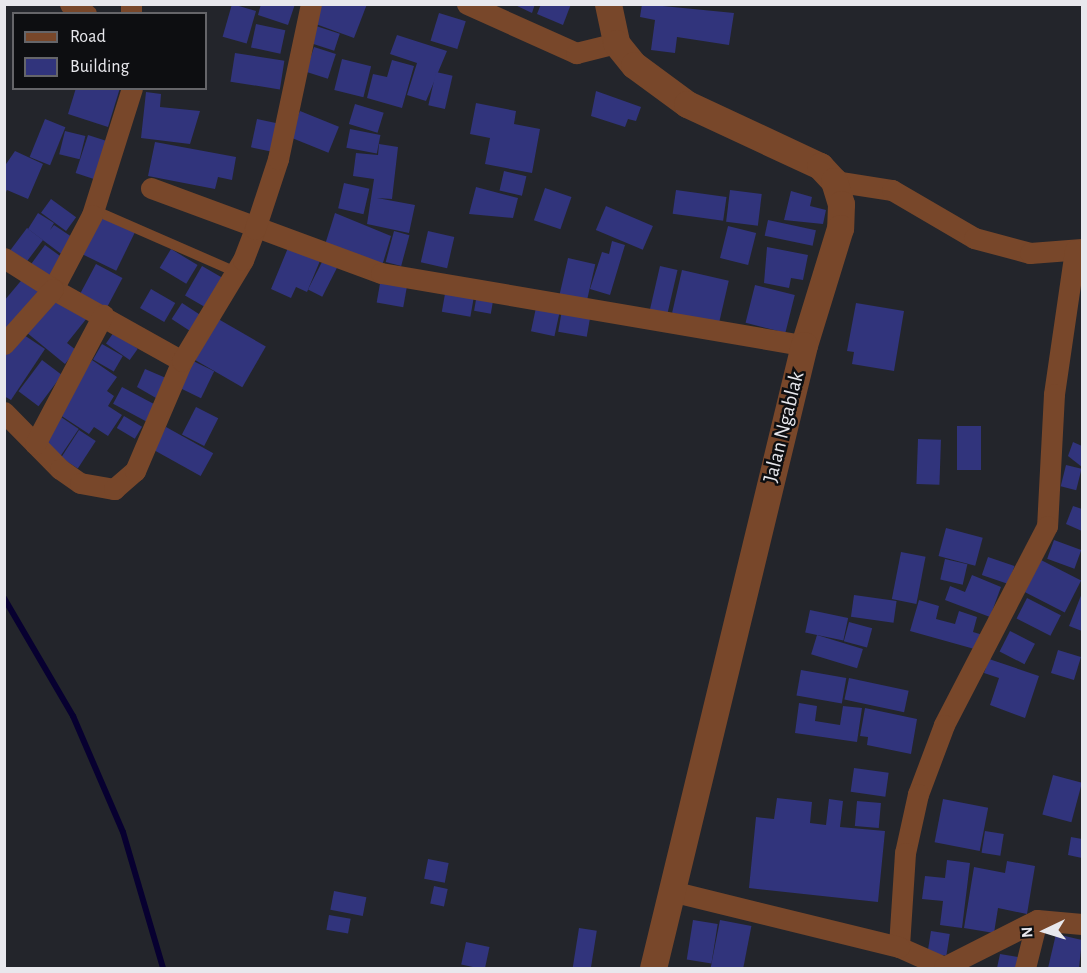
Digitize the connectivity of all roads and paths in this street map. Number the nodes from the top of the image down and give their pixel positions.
1 (70, 4) edge
2 (311, 4) edge
3 (467, 4) edge
4 (608, 4) edge
5 (83, 12) edge
6 (616, 43) junction
7 (131, 90) edge
8 (834, 181) junction
9 (151, 188) dead end
10 (94, 210) junction
11 (255, 229) junction
12 (1079, 250) edge
13 (4, 258) edge
14 (236, 272) junction
15 (53, 289) junction
16 (103, 315) junction
17 (4, 344) edge
18 (804, 345) junction
19 (182, 361) junction
20 (4, 412) edge
21 (34, 444) junction
22 (672, 891) junction
23 (1036, 920) junction
24 (1083, 924) edge
25 (900, 947) junction
26 (944, 968) edge
27 (652, 969) edge
28 (1026, 969) edge

1 - 5 street
2 - 11 street
3 - 6 street
4 - 6 street
6 - 8 street
7 - 10 street
8 - 12 street
8 - 18 street, Jalan Ngablak
9 - 11 street
10 - 14 lane
10 - 15 street
11 - 14 street
11 - 18 street
12 - 25 street
13 - 15 street
14 - 19 street
15 - 16 street
15 - 17 street
16 - 19 street
16 - 21 street
18 - 22 street, Jalan Ngablak
19 - 21 street
20 - 21 street
22 - 25 street
22 - 27 street, Jalan Ngablak
23 - 24 street
23 - 26 street
23 - 28 street
25 - 26 street

